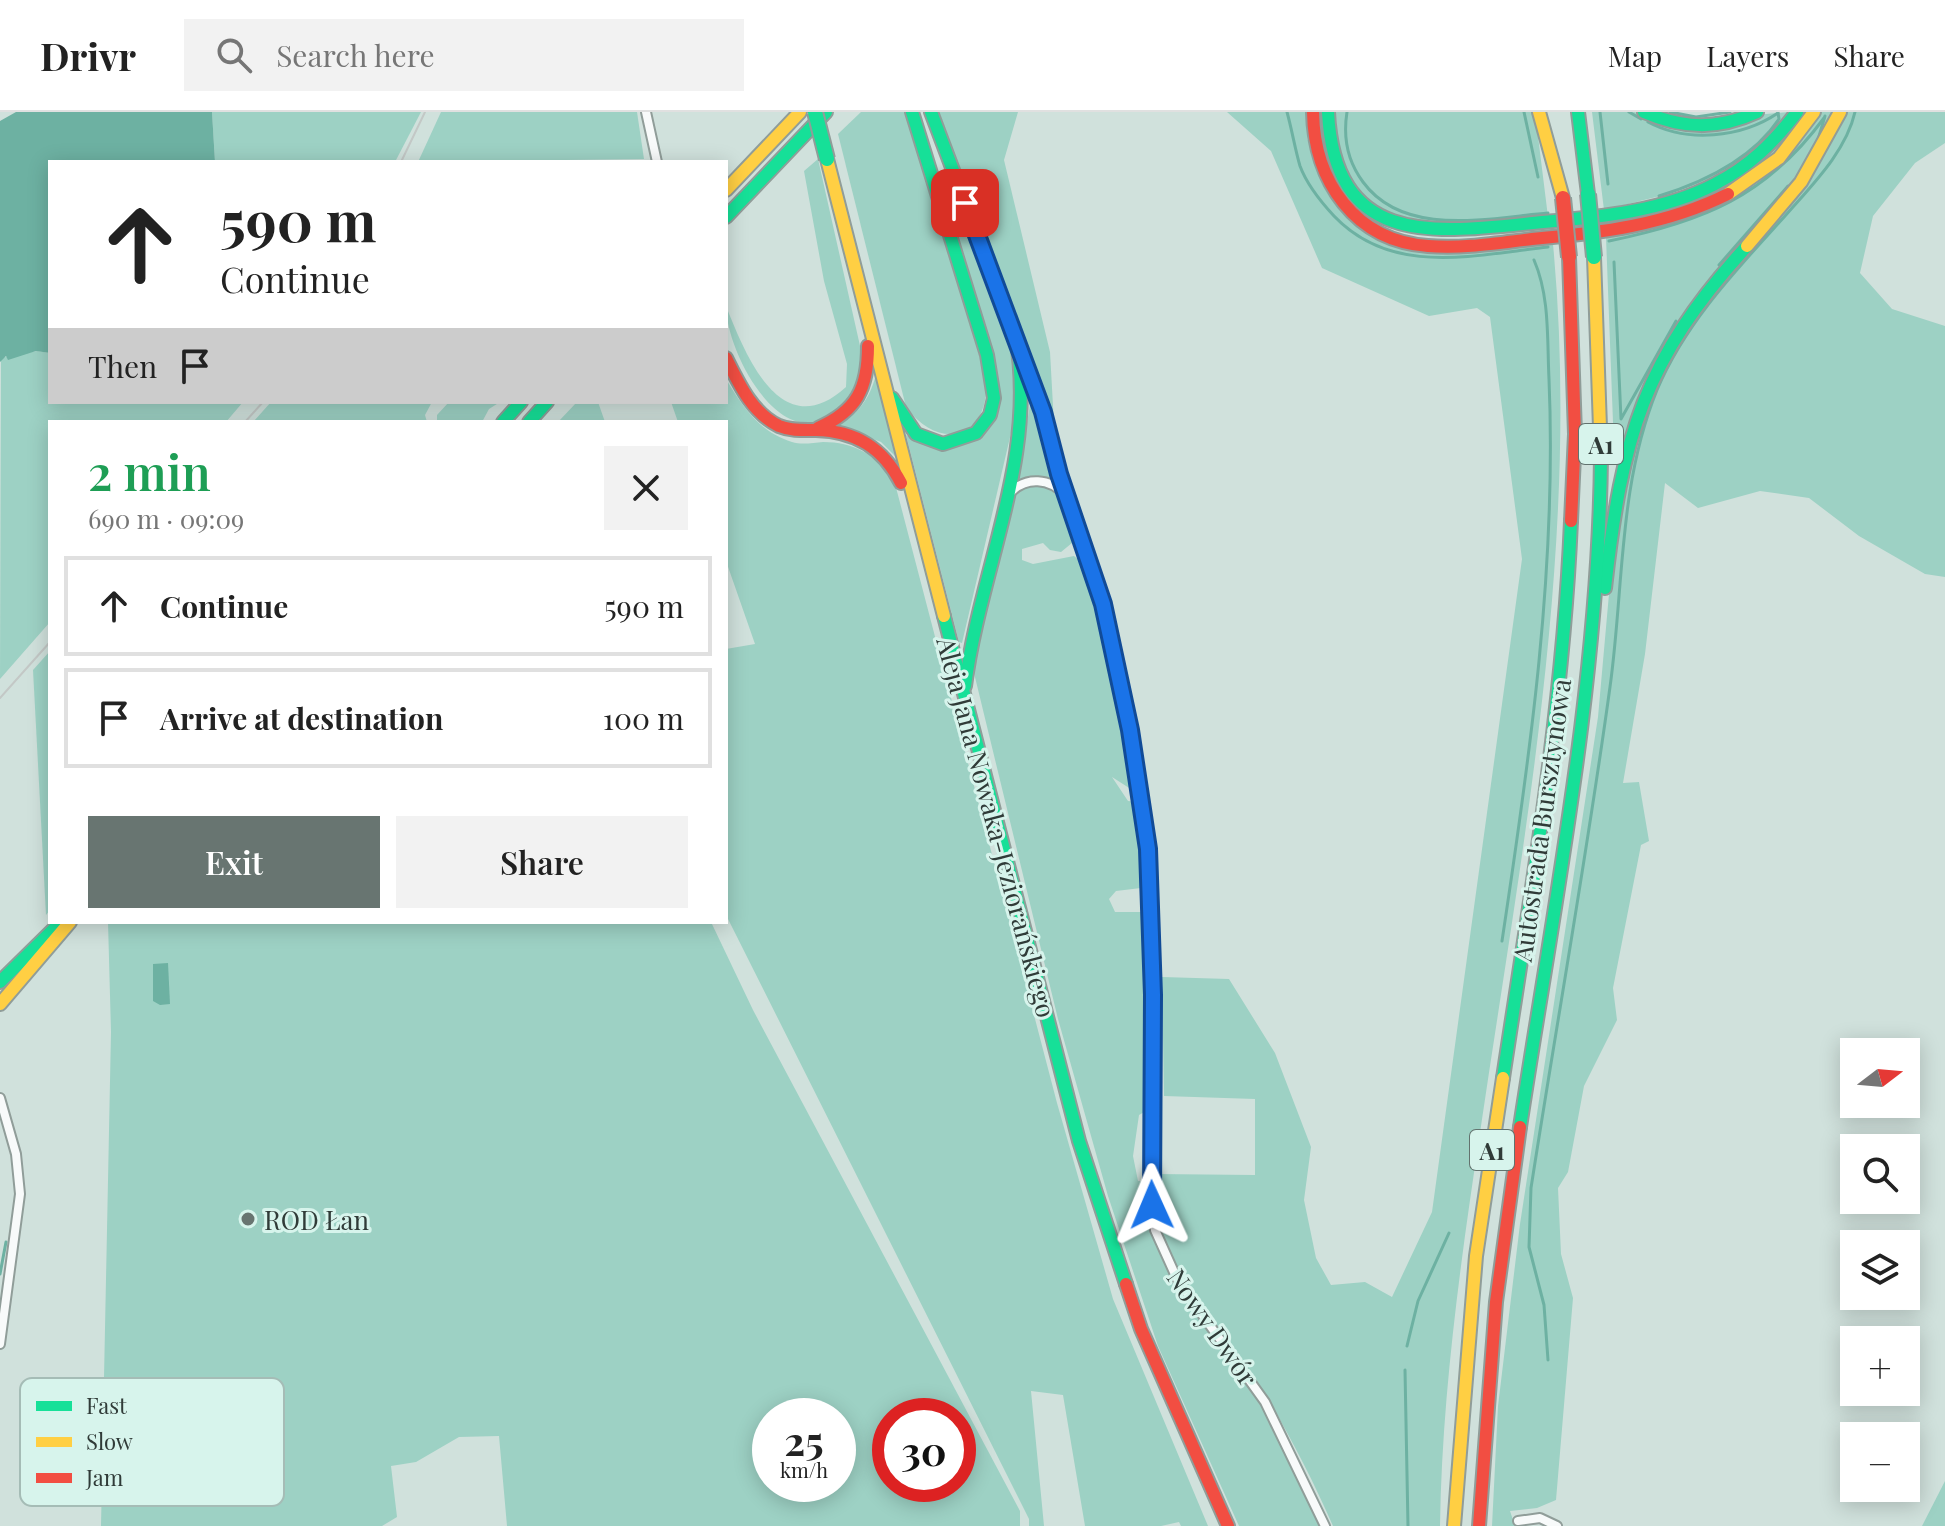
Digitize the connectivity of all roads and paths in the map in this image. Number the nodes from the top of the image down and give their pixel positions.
1 (646, 112) edge
2 (800, 112) edge
3 (815, 112) edge
4 (826, 112) edge
5 (912, 112) edge
6 (931, 112) edge
7 (1313, 112) edge
8 (1328, 112) edge
9 (1539, 112) edge
10 (1552, 112) edge
11 (1578, 112) edge
12 (1644, 112) edge
13 (1757, 112) edge
14 (1797, 112) edge
15 (1814, 112) edge
16 (1840, 112) edge
17 (657, 160) edge
18 (728, 188) edge
19 (1563, 198) junction
20 (728, 215) edge
21 (867, 321) junction
22 (1020, 349) junction
23 (728, 362) edge
24 (882, 378) junction
25 (519, 404) edge
26 (545, 404) edge
27 (505, 420) edge
28 (531, 420) edge
29 (814, 430) junction
30 (1005, 499) junction
31 (1068, 502) junction
32 (919, 524) junction
33 (1593, 632) junction
34 (964, 702) junction
35 (59, 924) edge
36 (68, 924) edge
37 (0, 982) edge
38 (0, 1004) edge
39 (0, 1098) edge
40 (2, 1118) edge
41 (0, 1344) edge
42 (1518, 1521) dead end
43 (1228, 1526) edge
44 (1325, 1526) edge
45 (1454, 1526) edge
46 (1479, 1526) edge
47 (1557, 1526) edge

1 - 17 street
2 - 18 main road
3 - 21 main road, Aleja Jana Nowaka-Jeziorańskiego, bridge
4 - 20 main road
5 - 24 main road
6 - 22 main road
7 - 15 main road
8 - 14 main road
9 - 19 main road
10 - 19 main road, Autostrada Bursztynowa / A1
11 - 33 main road, Autostrada Bursztynowa / A1, bridge
12 - 13 main road
16 - 33 main road
19 - 45 main road, Autostrada Bursztynowa / A1, bridge
21 - 24 main road, Aleja Jana Nowaka-Jeziorańskiego
21 - 29 main road
22 - 30 main road
22 - 31 street, Nowy Dwór
23 - 29 main road
24 - 32 main road, Aleja Jana Nowaka-Jeziorańskiego
25 - 27 main road
26 - 28 main road
29 - 32 main road
30 - 31 street
30 - 34 main road
31 - 44 street, Nowy Dwór
32 - 34 main road, Aleja Jana Nowaka-Jeziorańskiego
33 - 46 main road, Autostrada Bursztynowa / A1
34 - 43 main road, Aleja Jana Nowaka-Jeziorańskiego
35 - 37 main road
36 - 38 main road
39 - 40 street
40 - 41 street
42 - 47 street

